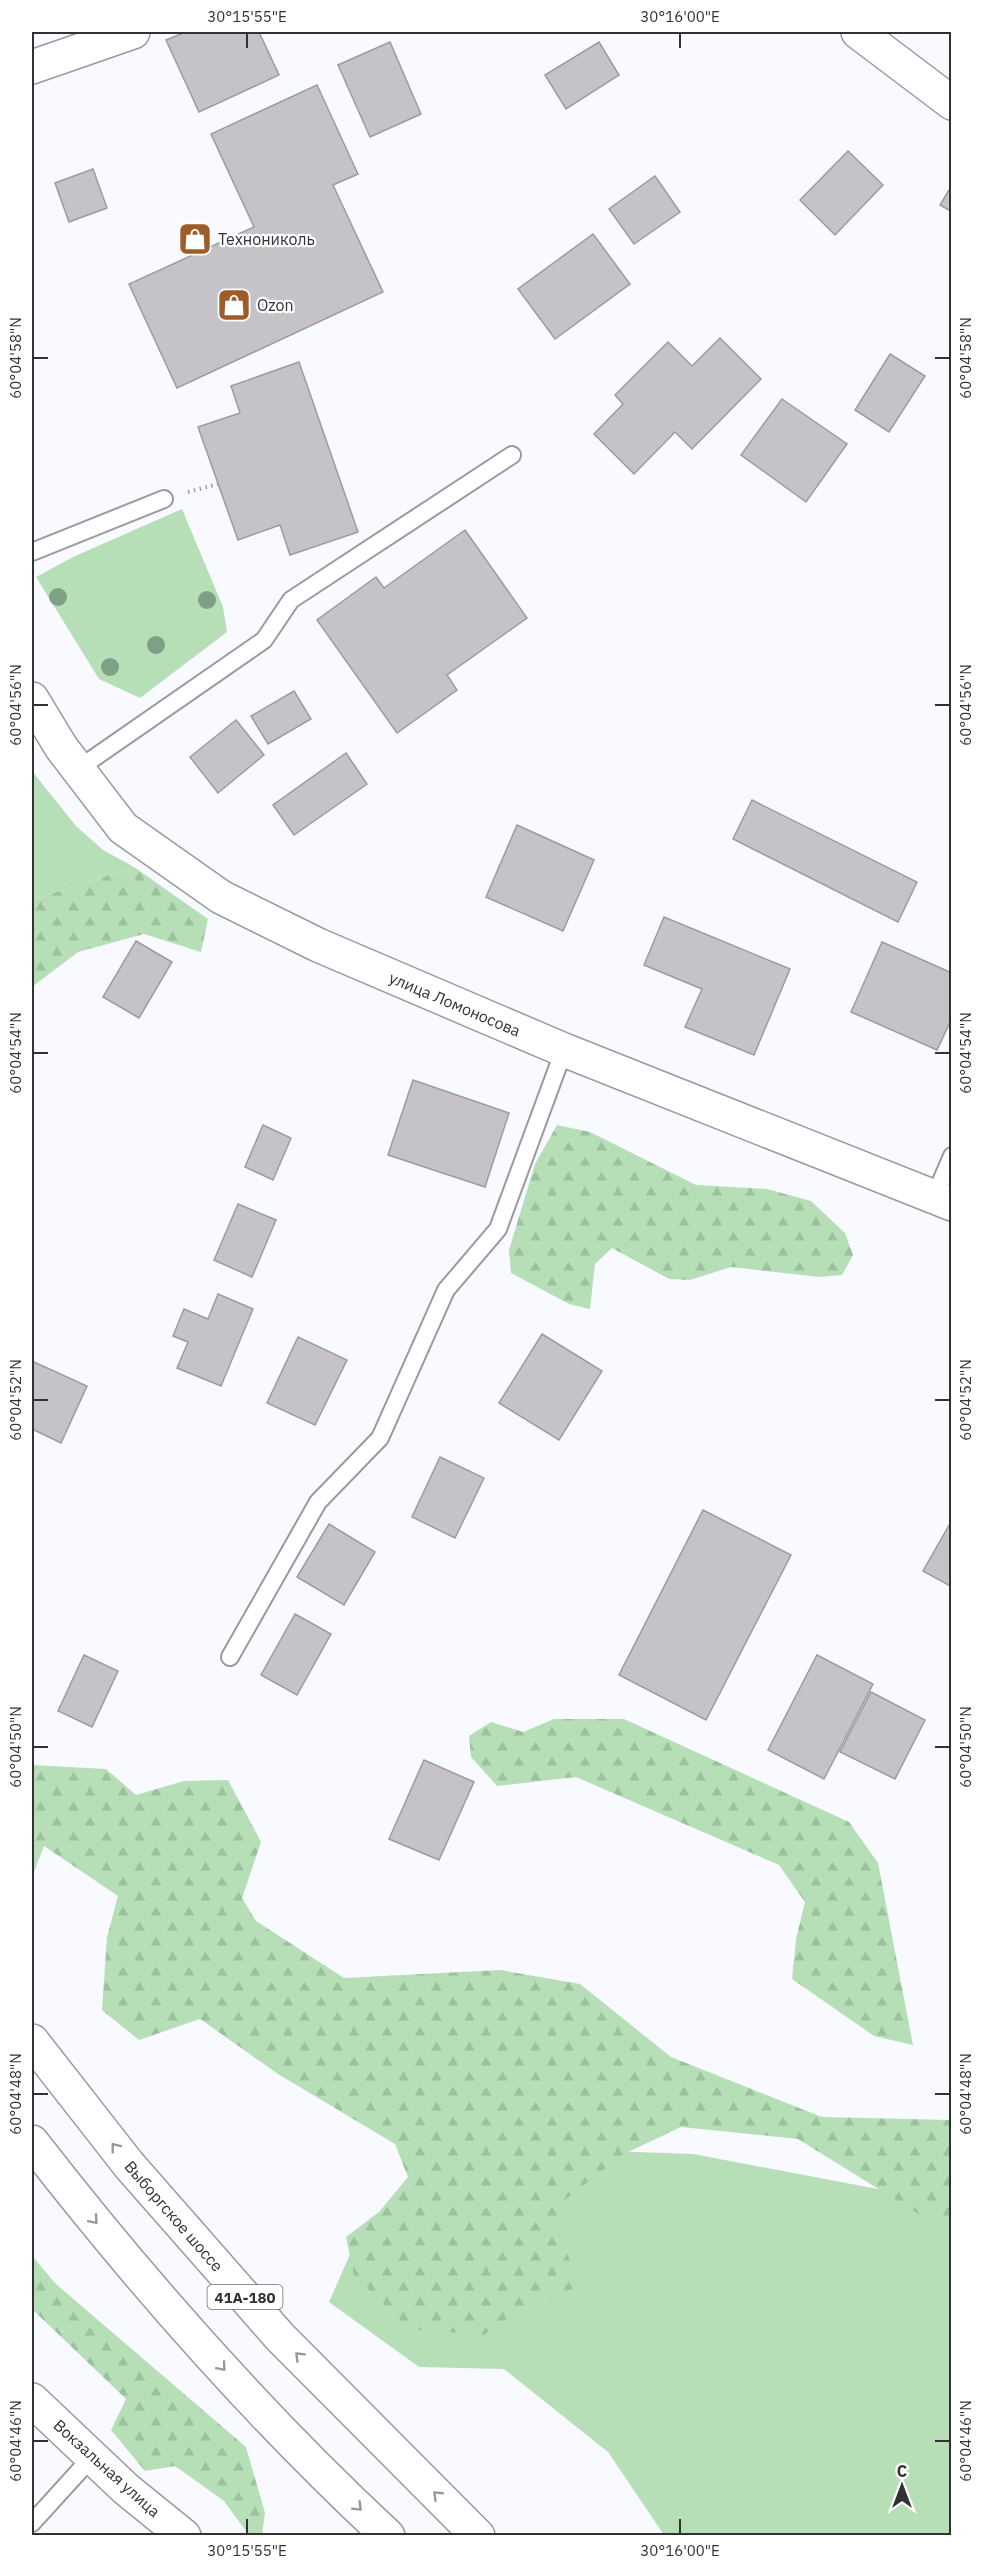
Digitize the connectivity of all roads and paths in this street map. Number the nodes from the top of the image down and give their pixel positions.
1 (134, 32) edge
2 (858, 32) edge
3 (32, 67) edge
4 (951, 103) edge
5 (512, 455) dead end
6 (164, 499) dead end
7 (32, 552) edge
8 (32, 699) edge
9 (78, 769) junction
10 (564, 1050) junction
11 (951, 1156) edge
12 (943, 1201) edge
13 (230, 1657) dead end
14 (32, 2041) edge
15 (32, 2142) edge
16 (32, 2400) edge
17 (92, 2457) junction
18 (32, 2523) edge
19 (184, 2535) edge
20 (388, 2535) edge
21 (478, 2535) edge

1 - 3 street
2 - 4 street
5 - 9 lane
6 - 7 lane
8 - 9 street, улица Ломоносова
9 - 10 street, улица Ломоносова
10 - 12 street, улица Ломоносова
10 - 13 lane
11 - 12 lane
21 -> 14 street, Выборгское шоссе / 41А-180
15 -> 20 street
16 - 17 street, Вокзальная улица
17 - 18 lane
17 - 19 street, Вокзальная улица

